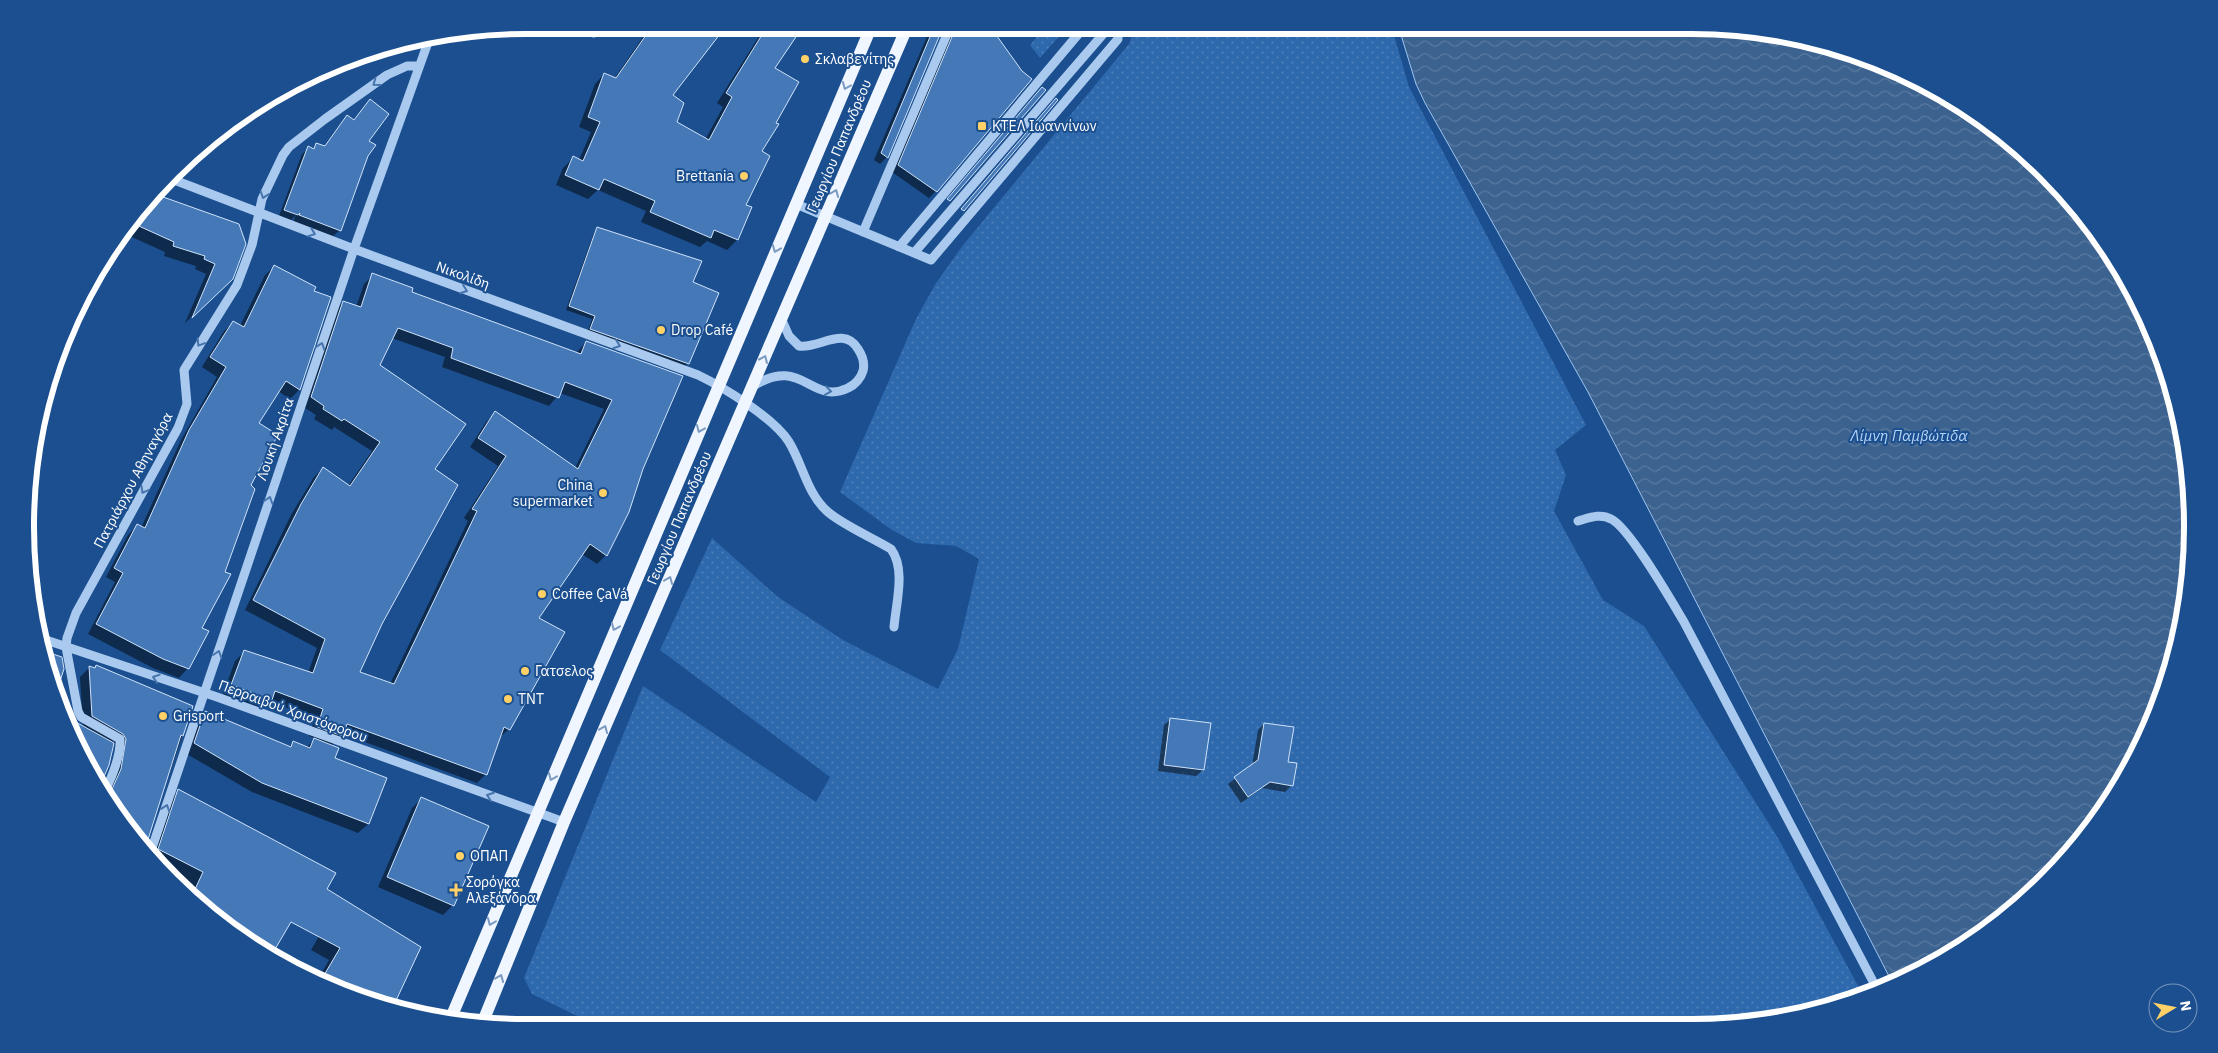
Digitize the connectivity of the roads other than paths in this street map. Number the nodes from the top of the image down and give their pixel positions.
1 (868, 34) edge
2 (904, 34) edge
3 (947, 34) edge
4 (1078, 34) edge
5 (1103, 34) edge
6 (1118, 34) edge
7 (428, 44) edge
8 (420, 66) junction
9 (176, 181) edge
10 (796, 204) junction
11 (260, 213) junction
12 (825, 216) junction
13 (863, 232) junction
14 (899, 247) junction
15 (354, 250) junction
16 (914, 253) junction
17 (782, 318) junction
18 (719, 384) junction
19 (751, 387) junction
20 (744, 404) junction
21 (1578, 521) dead end
22 (894, 627) dead end
23 (48, 641) edge
24 (66, 647) junction
25 (205, 694) junction
26 (108, 785) edge
27 (536, 812) junction
28 (564, 822) junction
29 (153, 847) edge
30 (1874, 984) edge
31 (453, 1014) edge
32 (485, 1017) edge

1 -> 10 main road, Γεωργίου Παπανδρέου
12 -> 2 main road, Γεωργίου Παπανδρέου
3 - 13 street
4 - 14 street
5 - 16 street
6 - 16 street
7 - 8 street, Λουκή Ακρίτα
8 -> 11 street, Πατριάρχου Αθηναγόρα
8 - 15 street, Λουκή Ακρίτα
9 - 11 street, Νικολίδη
10 - 12 street
10 -> 18 main road, Γεωργίου Παπανδρέου
11 -> 15 street, Νικολίδη
11 -> 24 street, Πατριάρχου Αθηναγόρα
12 - 13 street
12 - 17 main road, Γεωργίου Παπανδρέου
13 - 14 street
14 - 16 street
15 -> 18 street, Νικολίδη
25 -> 15 street, Λουκή Ακρίτα
19 -> 17 main road, Γεωργίου Παπανδρέου
19 -> 17 street
18 - 20 street, Νικολίδη
18 -> 27 main road, Γεωργίου Παπανδρέου
19 - 20 main road, Γεωργίου Παπανδρέου
20 - 22 street, Νικολίδη
28 -> 20 main road, Γεωργίου Παπανδρέου
21 - 30 street
23 - 24 street, Περραιβού Χριστόφορου
25 -> 24 street, Περραιβού Χριστόφορου
24 - 26 street, Πατριάρχου Αθηναγόρα
27 -> 25 street, Περραιβού Χριστόφορου
29 -> 25 street, Λουκή Ακρίτα
27 - 28 street, Περραιβού Χριστόφορου
27 -> 31 main road, Γεωργίου Παπανδρέου
32 -> 28 main road, Γεωργίου Παπανδρέου

